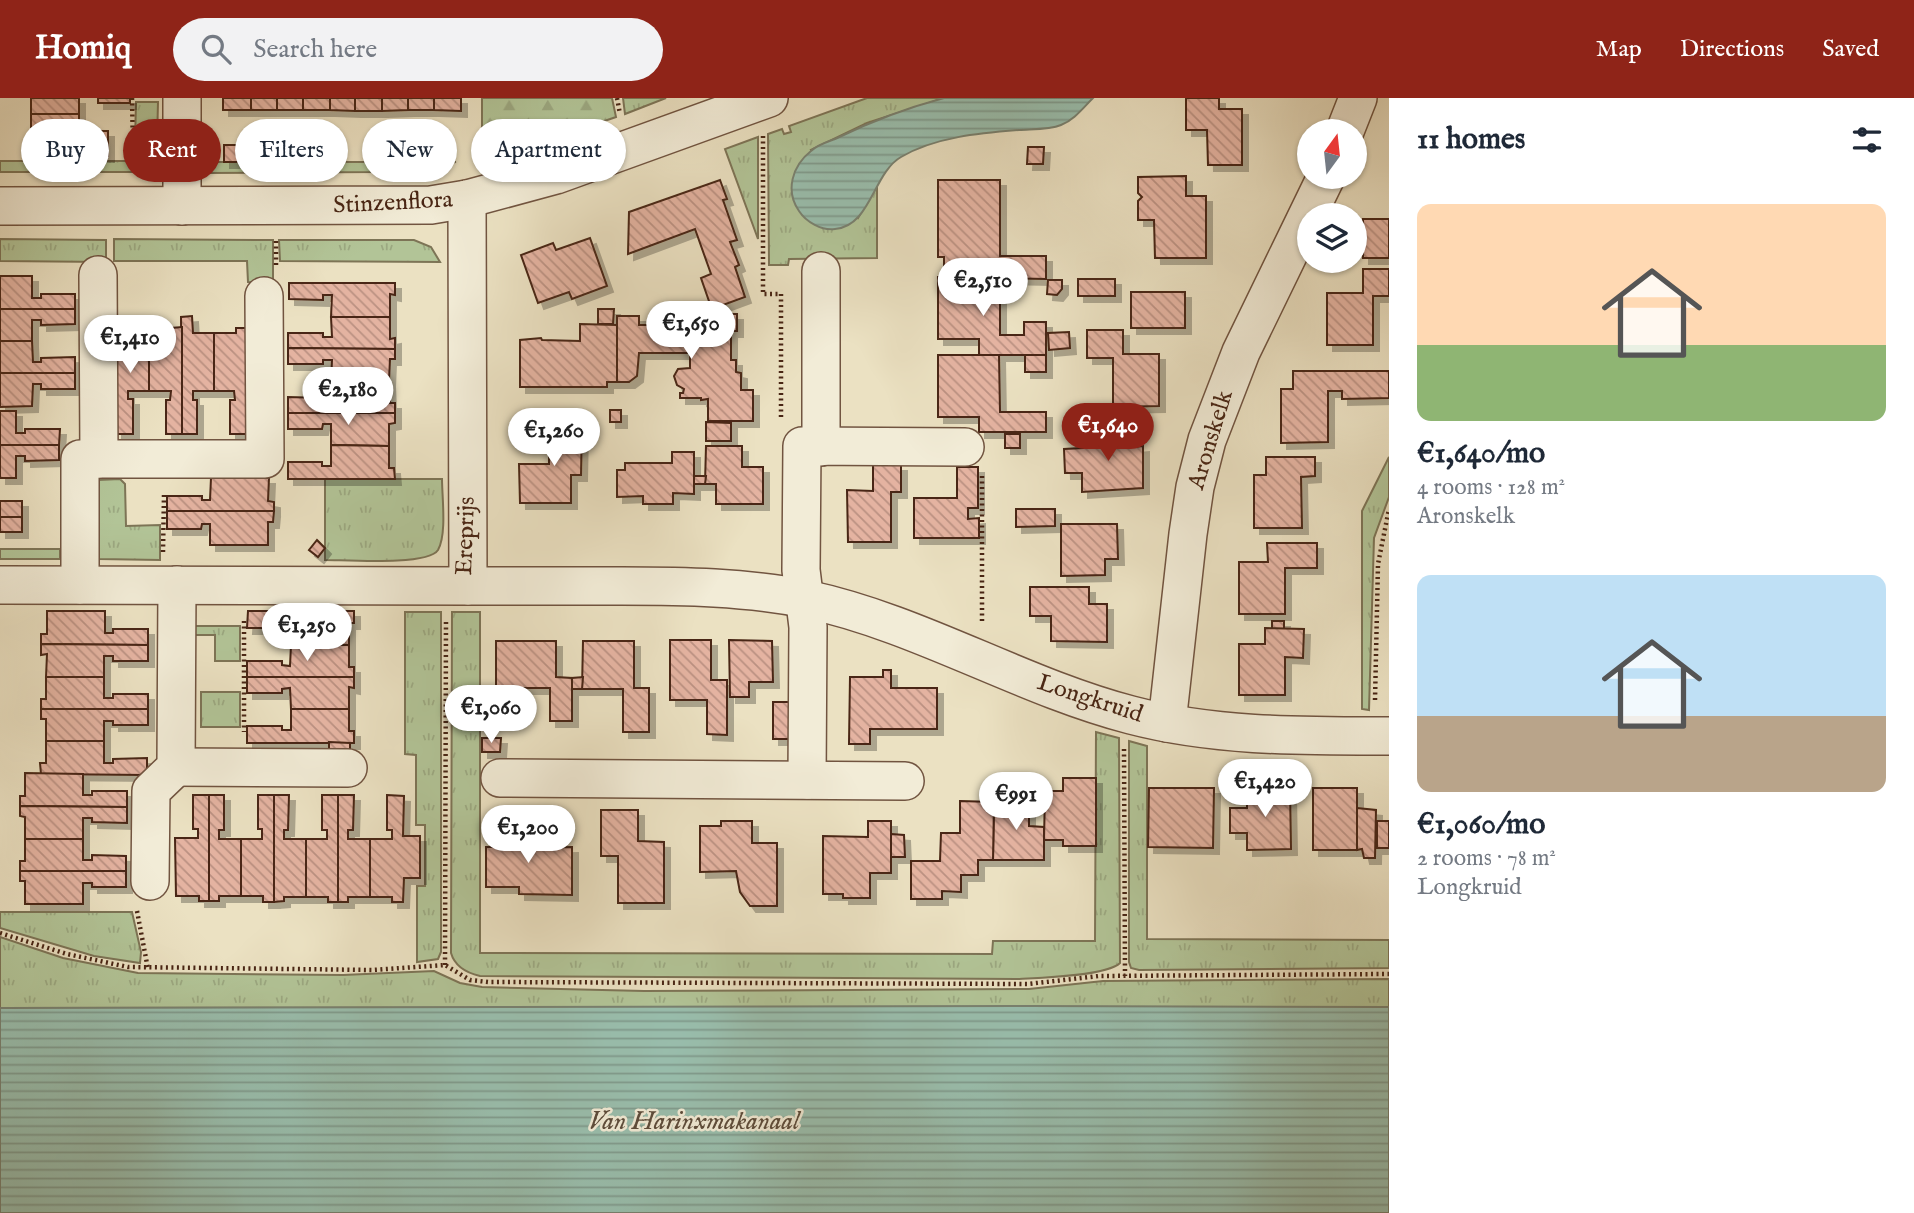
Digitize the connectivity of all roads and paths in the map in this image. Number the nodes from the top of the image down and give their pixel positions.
1 (132, 98) edge
2 (182, 98) edge
3 (617, 98) edge
4 (1358, 98) edge
5 (766, 114) edge
6 (132, 119) edge
7 (622, 119) edge
8 (1350, 119) edge
9 (1320, 189) edge
10 (467, 199) junction
11 (0, 206) edge
12 (182, 206) junction
13 (276, 207) junction
14 (821, 271) dead end
15 (98, 275) dead end
16 (264, 296) joint
17 (812, 447) junction
18 (965, 447) joint
19 (99, 458) junction
20 (164, 459) junction
21 (1389, 509) edge
22 (0, 585) edge
23 (80, 585) junction
24 (170, 585) junction
25 (244, 585) junction
26 (457, 586) junction
27 (804, 599) junction
28 (972, 657) junction
29 (1130, 715) junction
30 (1167, 723) junction
31 (1382, 736) edge
32 (176, 767) junction
33 (244, 768) junction
34 (348, 768) dead end
35 (500, 778) dead end
36 (807, 780) junction
37 (905, 781) dead end
38 (150, 881) joint
39 (0, 933) edge
40 (445, 965) junction
41 (148, 969) junction
42 (1389, 974) edge
43 (1125, 976) junction

1 - 6 path
2 - 12 street
3 - 7 path
4 - 8 street
5 - 10 street, Stinzenflora
5 - 17 path
9 - 30 street, Aronskelk
10 - 13 street, Stinzenflora
10 - 26 street, Ereprijs
11 - 12 street, Stinzenflora
12 - 13 street, Stinzenflora
13 - 16 path
14 - 17 street
15 - 19 street
16 - 20 street
17 - 18 street
17 - 27 street
18 - 28 path
19 - 20 street
19 - 23 street
20 - 24 path
21 - 31 path
22 - 23 street, Ereprijs
23 - 24 street, Ereprijs
24 - 25 street, Ereprijs
24 - 32 street
25 - 26 street, Ereprijs
25 - 33 path
26 - 27 street, Longkruid
26 - 40 path
27 - 28 street, Longkruid
27 - 36 street
28 - 29 street, Longkruid
29 - 30 street, Longkruid
29 - 43 path
30 - 31 street, Longkruid
32 - 33 street
32 - 38 street
33 - 34 street
35 - 36 street
36 - 37 street
38 - 41 path
39 - 41 path
40 - 41 path
40 - 43 path
42 - 43 path

